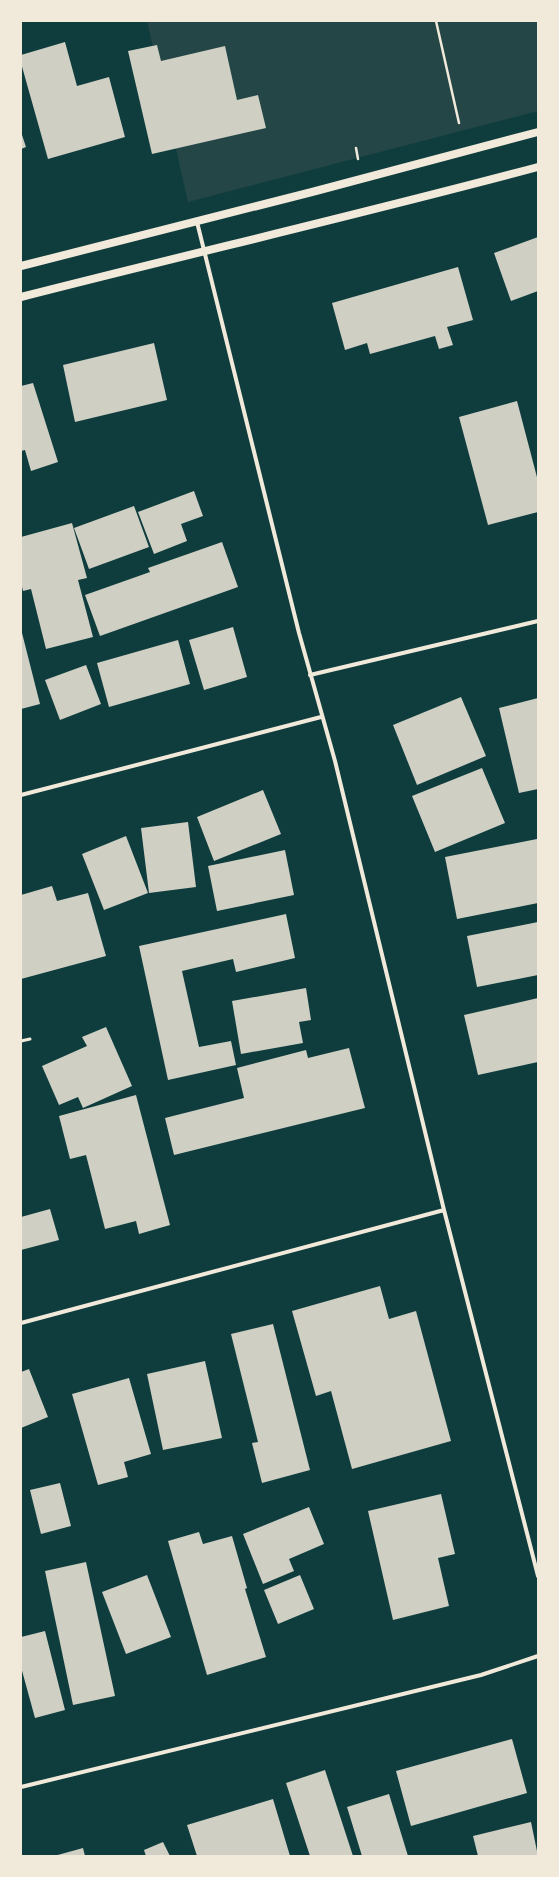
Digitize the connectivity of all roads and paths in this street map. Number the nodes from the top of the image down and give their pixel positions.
1 (436, 21) edge
2 (459, 123) dead end
3 (538, 132) edge
4 (538, 167) edge
5 (197, 222) junction
6 (205, 250) junction
7 (21, 266) edge
8 (21, 297) edge
9 (538, 621) edge
10 (310, 675) junction
11 (321, 717) junction
12 (21, 795) edge
13 (30, 1039) dead end
14 (21, 1041) edge
15 (444, 1210) junction
16 (21, 1323) edge
17 (538, 1576) edge
18 (538, 1656) edge
19 (21, 1787) edge

1 - 2 path
3 - 5 main road
4 - 6 main road
5 - 6 street
5 - 7 main road
6 - 8 main road
6 - 10 street
9 - 10 street
10 - 11 street
11 - 12 street
11 - 15 street
13 - 14 lane
15 - 16 street
15 - 17 street
18 - 19 street

